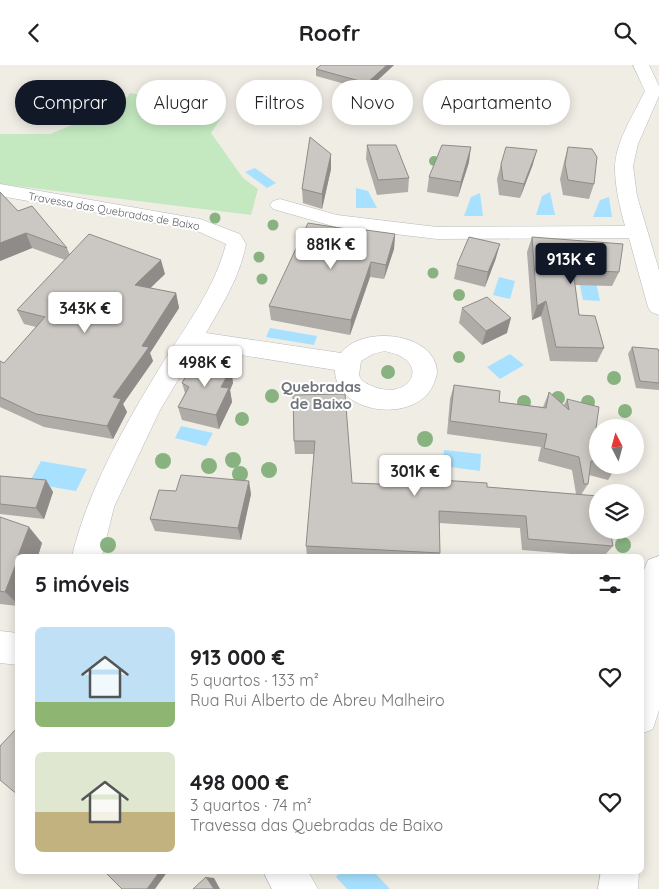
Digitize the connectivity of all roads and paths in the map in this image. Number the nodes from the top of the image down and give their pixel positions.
1 (641, 65) edge
2 (0, 191) edge
3 (280, 205) dead end
4 (638, 232) junction
5 (659, 307) edge
6 (190, 339) junction
7 (347, 363) dead end
8 (88, 554) edge
9 (659, 570) edge
10 (0, 647) edge
11 (15, 649) edge
12 (644, 692) edge
13 (285, 874) edge
14 (620, 874) edge
15 (298, 889) edge
16 (618, 889) edge

1 - 4 street
2 - 6 street, Travessa das Quebradas de Baixo
3 - 4 street
4 - 5 street
6 - 7 street
6 - 8 street, Travessa das Quebradas de Baixo
9 - 12 street
10 - 11 street
13 - 15 street
14 - 16 street

